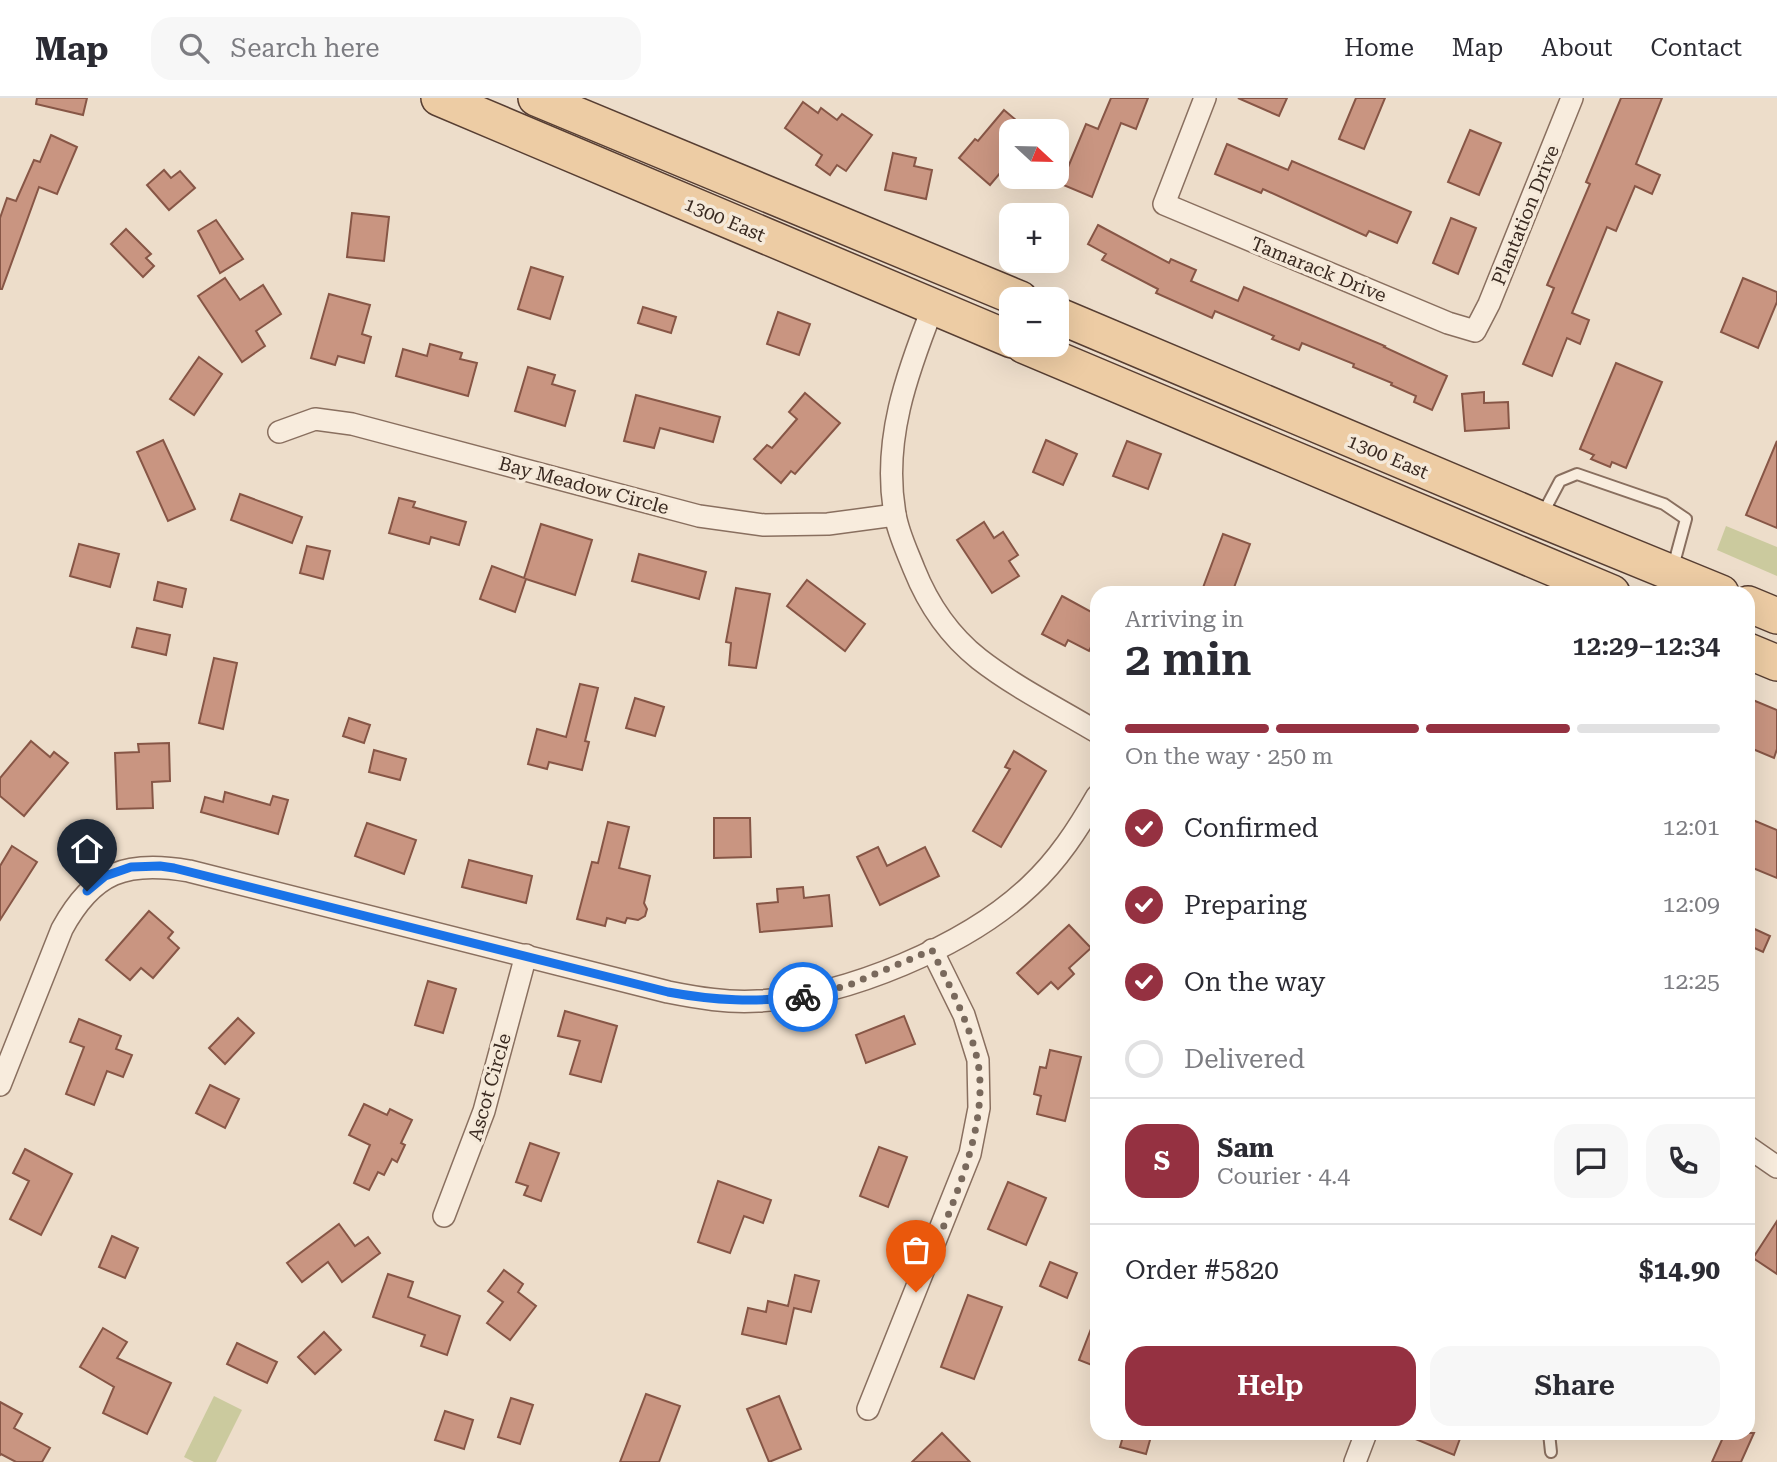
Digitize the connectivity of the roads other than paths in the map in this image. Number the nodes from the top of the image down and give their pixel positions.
1 (439, 98) edge
2 (536, 98) edge
3 (1205, 98) edge
4 (1572, 98) edge
5 (999, 290) edge
6 (933, 307) junction
7 (999, 307) edge
8 (1069, 319) edge
9 (1475, 331) joint
10 (1069, 334) edge
11 (999, 335) edge
12 (1133, 348) junction
13 (1052, 357) edge
14 (279, 432) dead end
15 (895, 515) junction
16 (1540, 519) junction
17 (1671, 573) junction
18 (1595, 586) edge
19 (1704, 586) edge
20 (1755, 607) edge
21 (1777, 616) edge
22 (1755, 654) edge
23 (1777, 663) edge
24 (1090, 728) edge
25 (1090, 808) edge
26 (932, 950) junction
27 (526, 955) junction
28 (0, 1085) edge
29 (1755, 1152) edge
30 (1777, 1167) edge
31 (444, 1216) dead end
32 (868, 1409) dead end
33 (1363, 1440) edge
34 (1550, 1440) edge
35 (1551, 1452) dead end
36 (1355, 1462) edge

1 - 6 main road, 1300 East
2 - 5 main road, 1300 East
3 - 9 street, Tamarack Drive
4 - 9 street, Plantation Drive
6 - 7 main road
6 - 11 main road, 1300 East
6 - 15 street
8 - 12 main road, 1300 East
10 - 12 main road
12 - 16 main road, 1300 East
13 - 18 main road, 1300 East
14 - 15 street, Bay Meadow Circle
15 - 24 street
16 - 17 main road, 1300 East
16 - 17 lane
17 - 19 main road, 1300 East
20 - 21 main road
22 - 23 main road
25 - 26 street
26 - 27 street
26 - 32 street
27 - 28 street
27 - 31 street, Ascot Circle
29 - 30 street
33 - 36 street
34 - 35 lane

